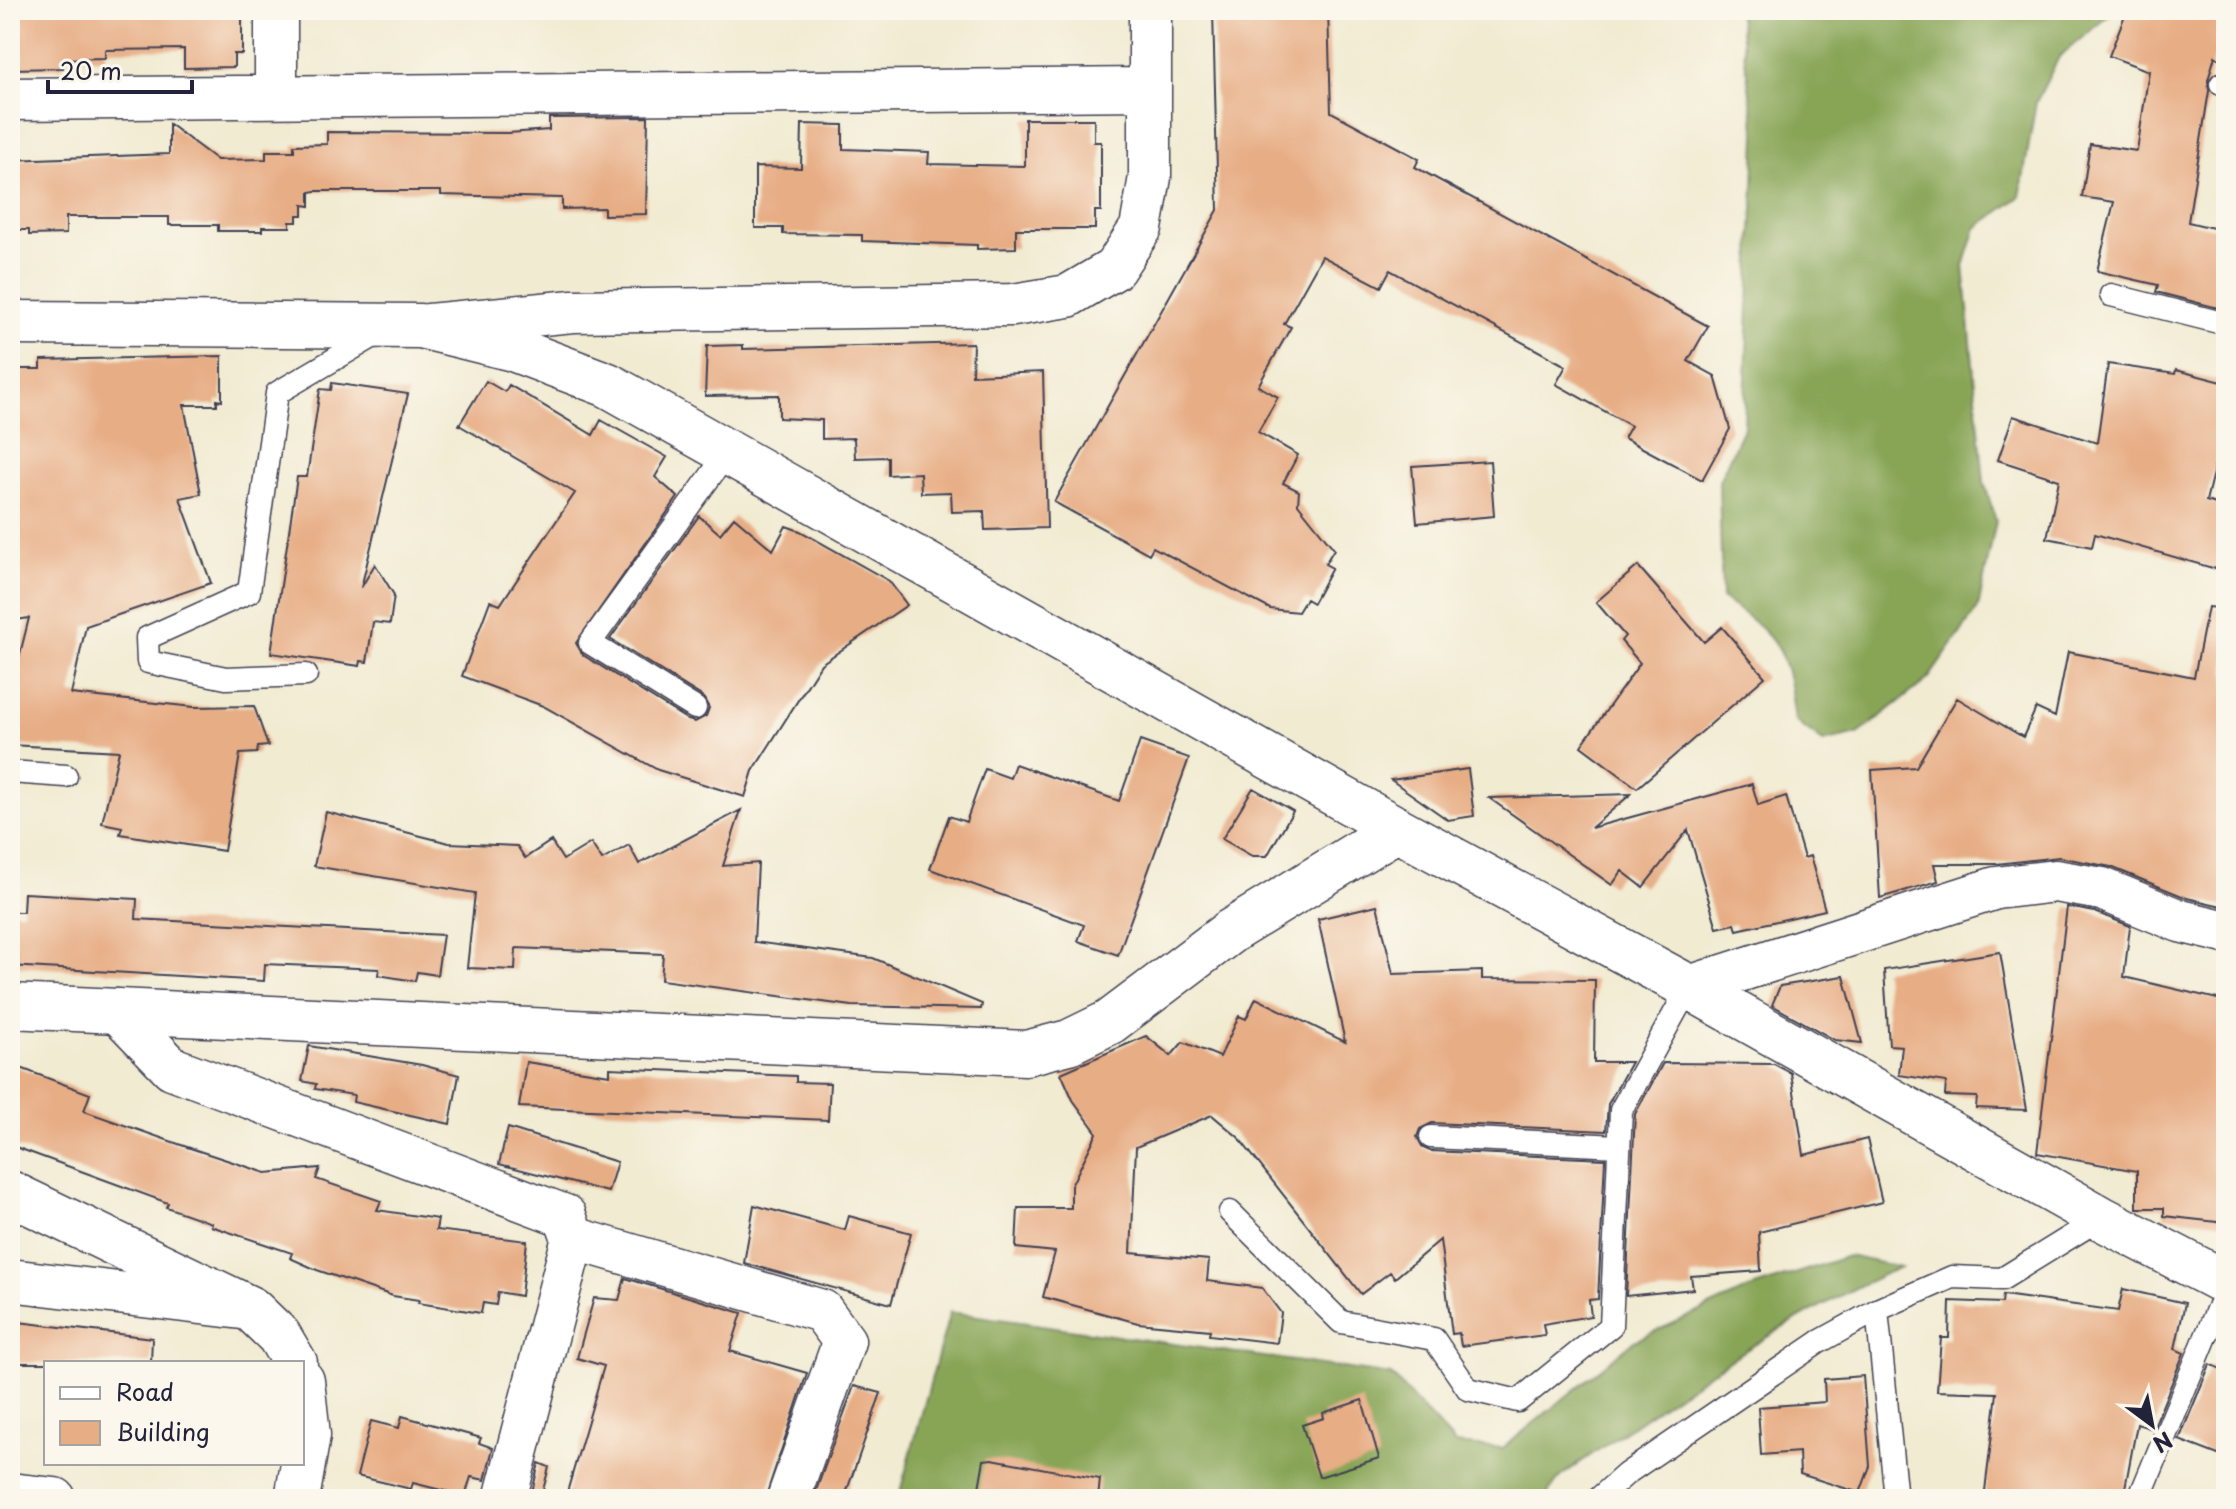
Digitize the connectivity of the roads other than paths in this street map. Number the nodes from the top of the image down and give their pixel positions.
1 (276, 10) edge
2 (1150, 10) edge
3 (1150, 89) junction
4 (276, 94) junction
5 (10, 99) edge
6 (2111, 295) dead end
7 (10, 323) edge
8 (2226, 324) edge
9 (407, 326) junction
10 (728, 452) junction
11 (306, 675) dead end
12 (695, 708) dead end
13 (10, 772) edge
14 (66, 776) dead end
15 (1397, 829) junction
16 (2226, 932) edge
17 (1689, 987) junction
18 (10, 1006) edge
19 (116, 1010) junction
20 (1431, 1137) dead end
21 (1619, 1146) junction
22 (10, 1193) edge
23 (1230, 1212) dead end
24 (2101, 1218) junction
25 (573, 1238) junction
26 (2217, 1274) edge
27 (10, 1280) edge
28 (251, 1309) junction
29 (1877, 1310) junction
30 (294, 1361) edge
31 (304, 1399) edge
32 (304, 1458) edge
33 (303, 1465) edge
34 (10, 1494) edge
35 (55, 1499) edge
36 (297, 1499) edge
37 (505, 1499) edge
38 (788, 1499) edge
39 (1598, 1499) edge
40 (1896, 1499) edge
41 (2139, 1499) edge

1 - 4 street
2 - 3 street
3 - 4 street
3 - 9 street
4 - 5 street
6 - 8 lane
7 - 9 street
9 - 10 street
9 - 11 lane
10 - 12 lane
10 - 15 street
13 - 14 lane
15 - 17 street
15 - 19 street
16 - 17 street
17 - 21 lane
17 - 24 street
18 - 19 street
19 - 25 street
20 - 21 lane
21 - 23 lane
22 - 28 street
24 - 26 street
24 - 29 lane
25 - 37 street
25 - 38 street
26 - 41 lane
27 - 28 street
28 - 30 street
29 - 39 lane
29 - 40 lane
31 - 32 street
33 - 36 street
34 - 35 street

